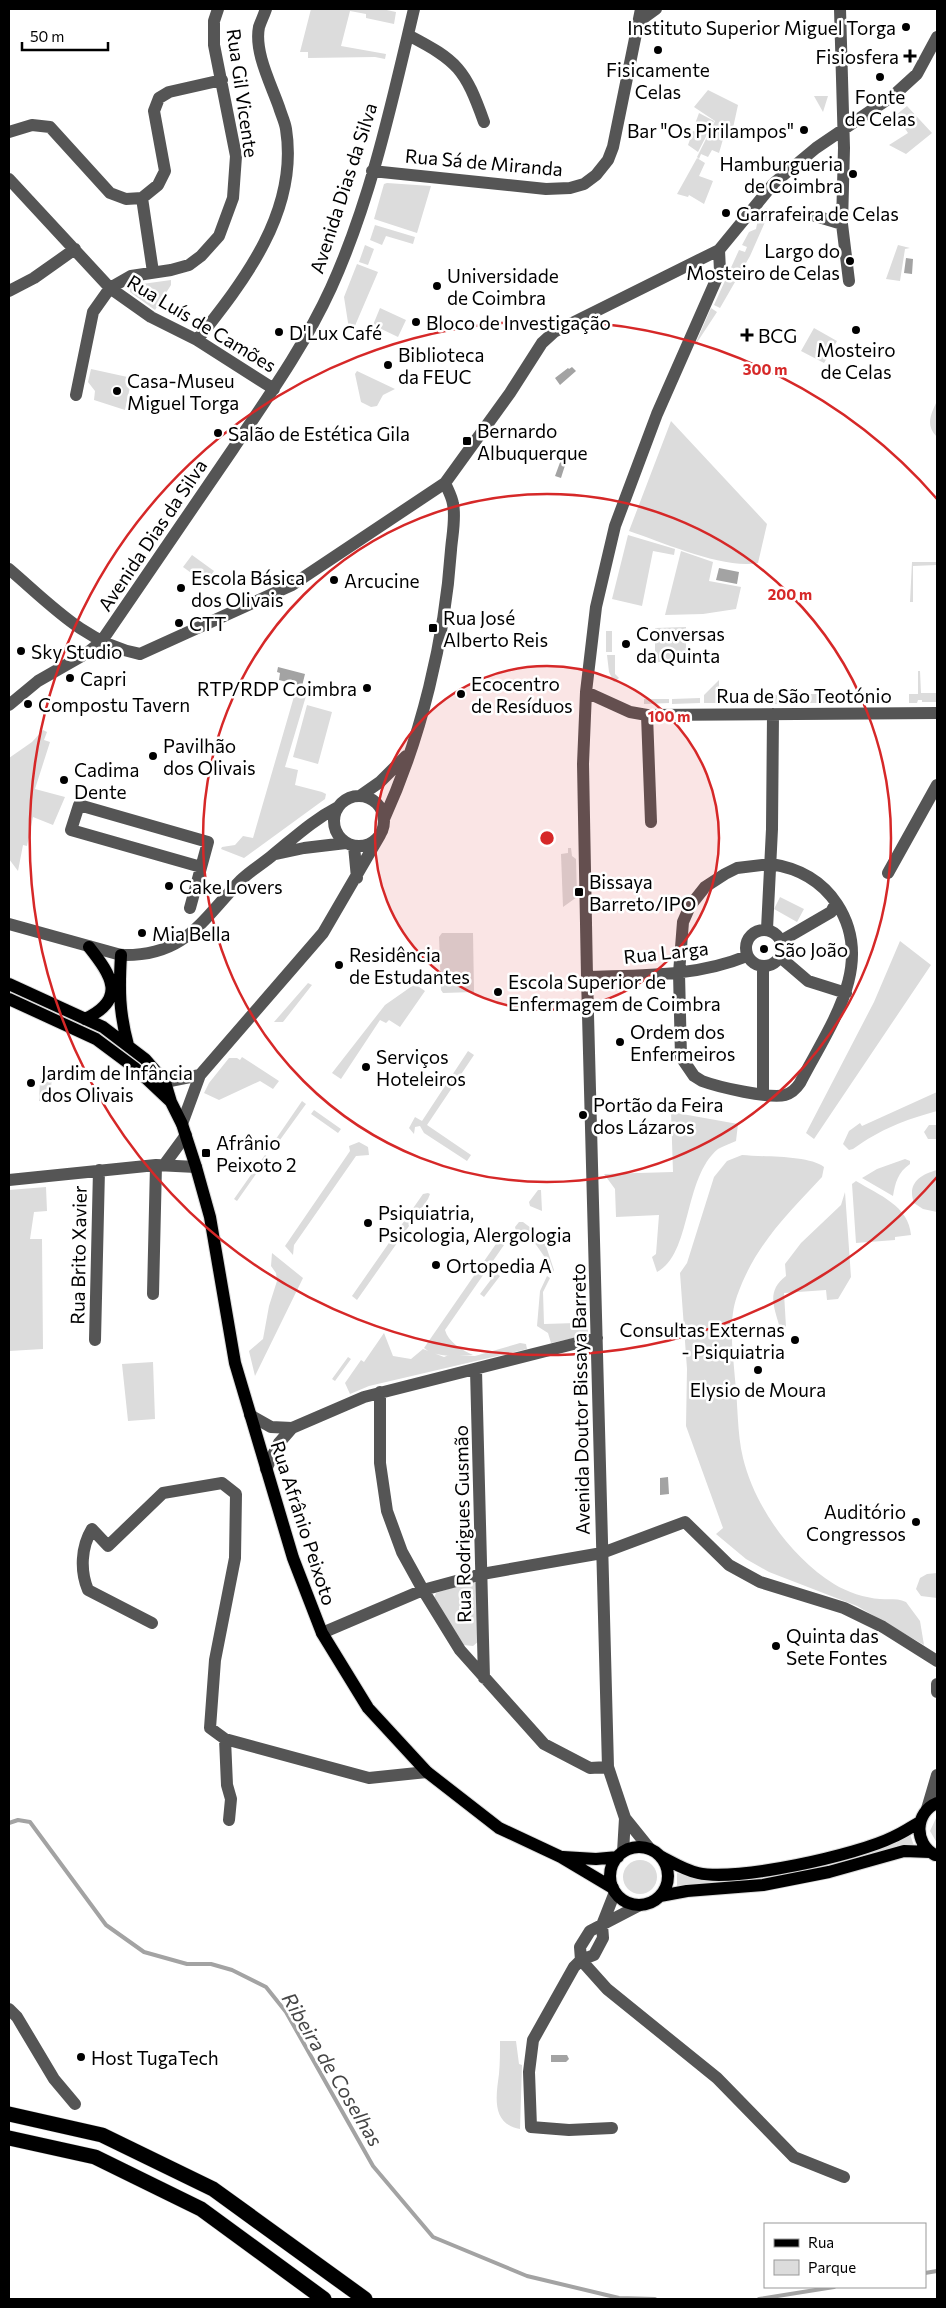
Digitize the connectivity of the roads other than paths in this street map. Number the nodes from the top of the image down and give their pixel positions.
1 (218, 9) edge
2 (266, 9) edge
3 (414, 9) edge
4 (640, 9) edge
5 (656, 9) edge
6 (840, 9) edge
7 (638, 22) junction
8 (408, 35) junction
9 (937, 38) edge
10 (222, 80) junction
11 (484, 122) dead end
12 (844, 129) junction
13 (9, 132) edge
14 (372, 171) junction
15 (9, 179) edge
16 (142, 198) junction
17 (812, 215) dead end
18 (842, 224) junction
19 (74, 249) junction
20 (719, 250) junction
21 (154, 272) junction
22 (849, 281) dead end
23 (110, 288) junction
24 (9, 291) edge
25 (197, 340) junction
26 (274, 389) junction
27 (76, 395) dead end
28 (445, 483) junction
29 (9, 569) edge
30 (101, 642) junction
31 (586, 692) junction
32 (9, 704) edge
33 (937, 713) edge
34 (773, 714) junction
35 (647, 715) junction
36 (408, 754) junction
37 (937, 785) edge
38 (360, 796) junction
39 (338, 807) junction
40 (384, 819) junction
41 (651, 822) dead end
42 (380, 835) junction
43 (350, 844) junction
44 (273, 855) junction
45 (770, 864) junction
46 (201, 867) junction
47 (888, 873) dead end
48 (357, 878) junction
49 (836, 903) junction
50 (190, 908) dead end
51 (9, 924) edge
52 (767, 930) junction
53 (781, 941) junction
54 (89, 947) junction
55 (121, 955) junction
56 (747, 956) junction
57 (780, 957) junction
58 (762, 966) junction
59 (679, 973) junction
60 (587, 977) junction
61 (9, 984) edge
62 (846, 993) junction
63 (9, 1000) edge
64 (85, 1019) junction
65 (128, 1044) junction
66 (200, 1075) junction
67 (165, 1082) junction
68 (763, 1094) junction
69 (171, 1102) junction
70 (184, 1129) junction
71 (160, 1165) junction
72 (196, 1167) junction
73 (99, 1170) junction
74 (9, 1180) edge
75 (153, 1294) dead end
76 (597, 1338) junction
77 (95, 1340) dead end
78 (476, 1370) junction
79 (380, 1392) junction
80 (250, 1415) junction
81 (292, 1428) junction
82 (266, 1469) junction
83 (602, 1553) junction
84 (482, 1574) junction
85 (422, 1590) junction
86 (152, 1623) dead end
87 (322, 1633) junction
88 (937, 1661) edge
89 (484, 1678) junction
90 (937, 1684) edge
91 (937, 1692) edge
92 (225, 1739) junction
93 (608, 1767) junction
94 (427, 1772) junction
95 (937, 1775) edge
96 (932, 1806) edge
97 (625, 1818) junction
98 (229, 1820) dead end
99 (920, 1822) junction
100 (655, 1852) junction
101 (934, 1854) edge
102 (620, 1855) junction
103 (561, 1857) junction
104 (614, 1890) junction
105 (660, 1896) junction
106 (640, 1905) junction
107 (602, 1925) junction
108 (581, 1960) junction
109 (9, 2009) edge
110 (75, 2104) dead end
111 (9, 2114) edge
112 (612, 2128) dead end
113 (9, 2138) edge
114 (844, 2178) dead end
115 (324, 2299) edge
116 (366, 2299) edge

1 - 10 street, Rua Gil Vicente
2 - 25 street
3 - 8 street, Avenida Dias da Silva
4 - 7 street, Rua Sá de Miranda
5 - 7 street
6 - 12 street
7 - 14 street, Rua Sá de Miranda
8 - 11 street
8 - 14 street, Avenida Dias da Silva
9 - 12 street
10 - 16 street
10 - 21 street, Rua Gil Vicente
12 - 18 street
12 - 20 street
13 - 16 street
14 - 26 street, Avenida Dias da Silva
15 - 19 street, Rua Luís de Camões
16 - 21 street
17 - 18 street
18 - 22 street
19 - 23 street, Rua Luís de Camões
19 - 24 street
20 - 28 street
20 - 31 street, Avenida Doutor Bissaya Barreto
21 - 23 street, Rua Gil Vicente
23 - 25 street, Rua Luís de Camões
23 - 27 street
25 - 26 street, Rua Luís de Camões
26 - 30 street, Avenida Dias da Silva
28 - 30 street
28 - 36 street
29 - 30 street
30 - 32 street
31 - 35 street, Rua de São Teotónio
31 - 60 street, Avenida Doutor Bissaya Barreto
33 - 34 street, Rua de São Teotónio
34 - 35 street, Rua de São Teotónio
34 - 45 street
35 - 41 street
36 - 38 street
36 - 40 street
37 - 47 street
38 - 39 street
38 - 40 street
39 - 43 street
39 - 44 street
40 - 42 street
42 - 43 street
42 - 48 street
43 - 44 street
43 - 48 street
44 - 55 street
45 - 49 street
45 - 52 street
45 - 59 street
46 - 46 street
46 - 50 street
48 - 66 street
49 - 53 street
49 - 62 street
51 - 54 street
52 - 53 street
52 - 56 street
53 - 57 street
54 - 55 street
54 - 64 main road
55 - 65 main road
56 - 58 street
56 - 59 street, Rua Larga
57 - 58 street
57 - 62 street
58 - 68 street
59 - 60 street, Rua Larga
59 - 68 street
60 - 76 street, Avenida Doutor Bissaya Barreto
61 - 64 main road, Rua Afrânio Peixoto
62 - 68 street
63 - 69 main road, Rua Afrânio Peixoto
64 - 65 main road, Rua Afrânio Peixoto
65 - 67 main road, Rua Afrânio Peixoto
66 - 67 street
66 - 70 street
67 - 69 main road, Rua Afrânio Peixoto
69 - 70 main road, Rua Afrânio Peixoto
70 - 71 street
70 - 72 main road, Rua Afrânio Peixoto
71 - 72 street
71 - 73 street
71 - 75 street
72 - 80 main road, Rua Afrânio Peixoto
73 - 74 street
73 - 77 street, Rua Brito Xavier
76 - 78 street
76 - 83 street, Avenida Doutor Bissaya Barreto
78 - 79 street
78 - 84 street, Rua Rodrigues Gusmão
79 - 81 street
79 - 85 street
80 - 81 street
80 - 82 main road, Rua Afrânio Peixoto
81 - 82 street
82 - 87 main road, Rua Afrânio Peixoto
83 - 84 street
83 - 88 street
83 - 93 street, Avenida Doutor Bissaya Barreto
84 - 85 street
84 - 89 street, Rua Rodrigues Gusmão
85 - 87 street
85 - 89 street
86 - 92 street
87 - 94 main road, Rua Afrânio Peixoto
89 - 93 street
90 - 91 street
92 - 94 street
92 - 98 street
93 - 97 street, Avenida Doutor Bissaya Barreto
94 - 103 main road, Rua Afrânio Peixoto
95 - 96 street
96 - 99 main road
97 - 100 street, Avenida Doutor Bissaya Barreto
97 - 102 street, Avenida Doutor Bissaya Barreto
99 - 100 main road
99 - 101 main road
100 - 102 main road
100 - 105 main road
101 - 105 main road
102 - 103 main road, Rua Afrânio Peixoto
102 - 104 main road
103 - 104 main road, Rua Afrânio Peixoto
104 - 106 main road
104 - 107 street
105 - 106 main road
106 - 107 street
107 - 108 street
108 - 112 street
108 - 114 street
109 - 110 street
111 - 116 highway
113 - 115 highway

